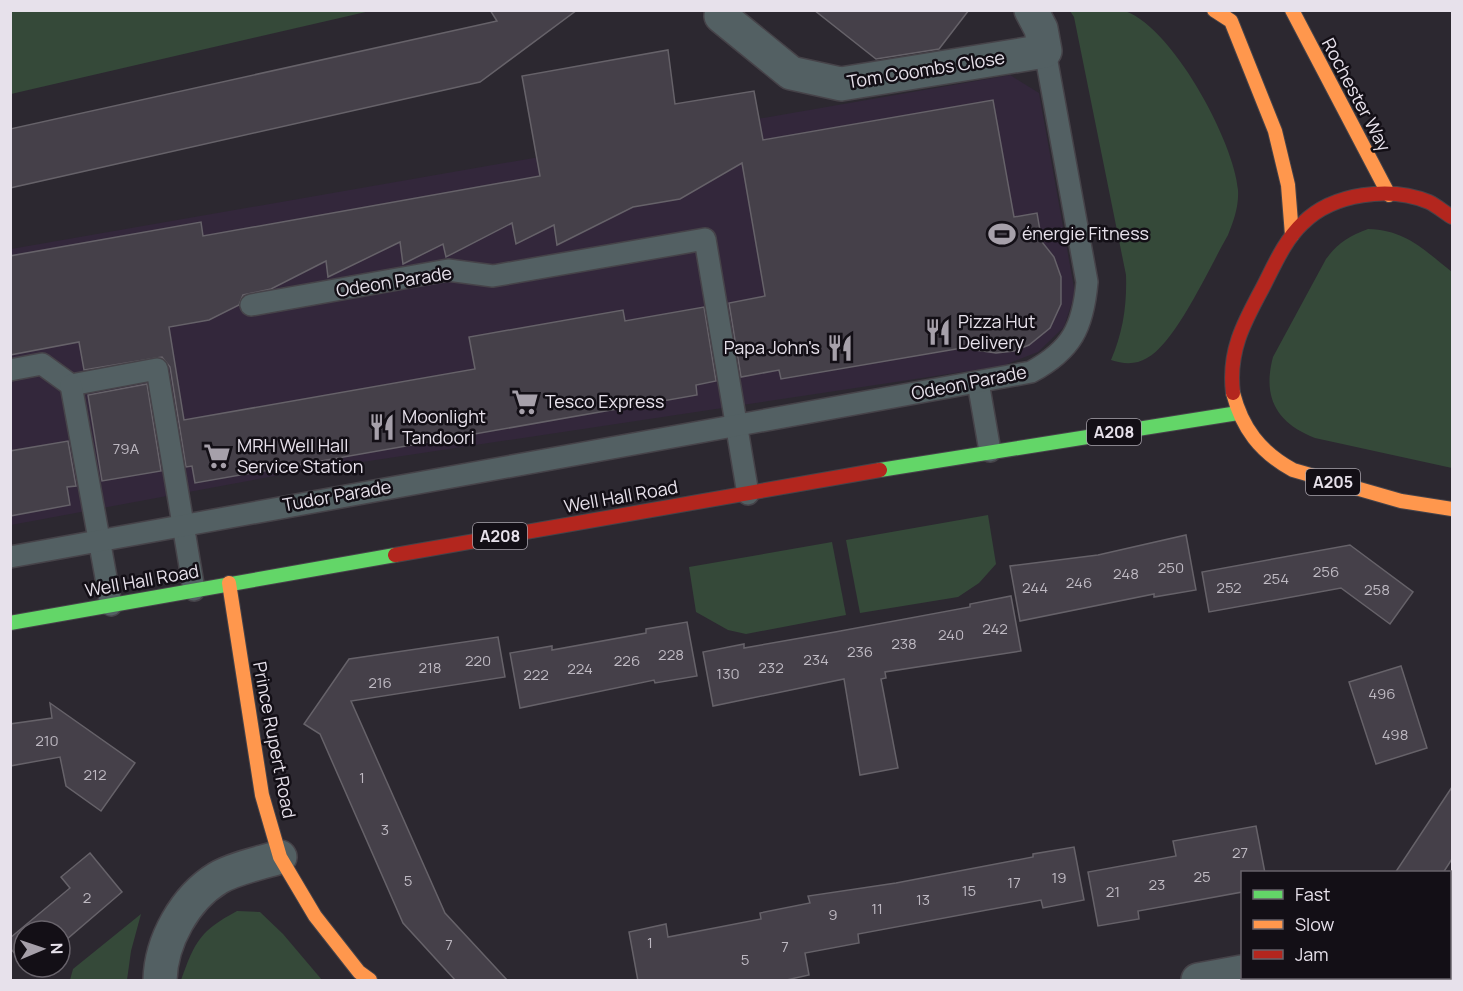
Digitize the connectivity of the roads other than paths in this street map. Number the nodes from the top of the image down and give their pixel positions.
1 (1031, 10) edge
2 (1214, 10) edge
3 (1292, 10) edge
4 (721, 16) dead end
5 (1229, 16) edge
6 (1045, 51) junction
7 (1389, 195) junction
8 (1452, 217) edge
9 (1292, 235) junction
10 (251, 305) dead end
11 (10, 370) edge
12 (978, 382) junction
13 (72, 385) junction
14 (1238, 413) junction
15 (735, 425) junction
16 (990, 451) junction
17 (491, 469) joint
18 (748, 494) junction
19 (1452, 509) edge
20 (184, 524) junction
21 (99, 539) junction
22 (10, 557) edge
23 (229, 583) junction
24 (194, 590) junction
25 (111, 605) junction
26 (10, 623) edge
27 (280, 857) junction
28 (1241, 972) edge
29 (160, 981) edge
30 (370, 981) edge
31 (1198, 981) edge

1 - 6 street, Odeon Parade
2 - 5 main road
3 - 7 main road, Rochester Way
4 - 6 street, Tom Coombs Close
5 - 9 main road
6 - 12 lane, Odeon Parade
7 - 8 main road, A205
7 - 9 main road, A205
9 - 14 main road, A205
10 - 15 lane, Odeon Parade
11 - 13 lane
12 - 15 lane, Odeon Parade
12 - 16 lane
13 - 20 lane
13 - 21 lane
14 - 16 main road, Well Hall Road / A208
14 - 19 main road, A205
15 - 17 lane, Odeon Parade
15 - 18 lane, Odeon Parade
16 - 18 main road, Well Hall Road / A208
17 - 20 lane, Tudor Parade
18 - 23 main road, Well Hall Road / A208
20 - 21 lane, Tudor Parade
20 - 24 lane
21 - 22 lane, Tudor Parade
21 - 25 lane
23 - 24 main road, Well Hall Road / A208
23 - 27 main road, Prince Rupert Road
24 - 25 main road, Well Hall Road / A208
25 - 26 main road, Well Hall Road / A208
27 - 29 street
27 - 30 main road, Prince Rupert Road
28 - 31 street

